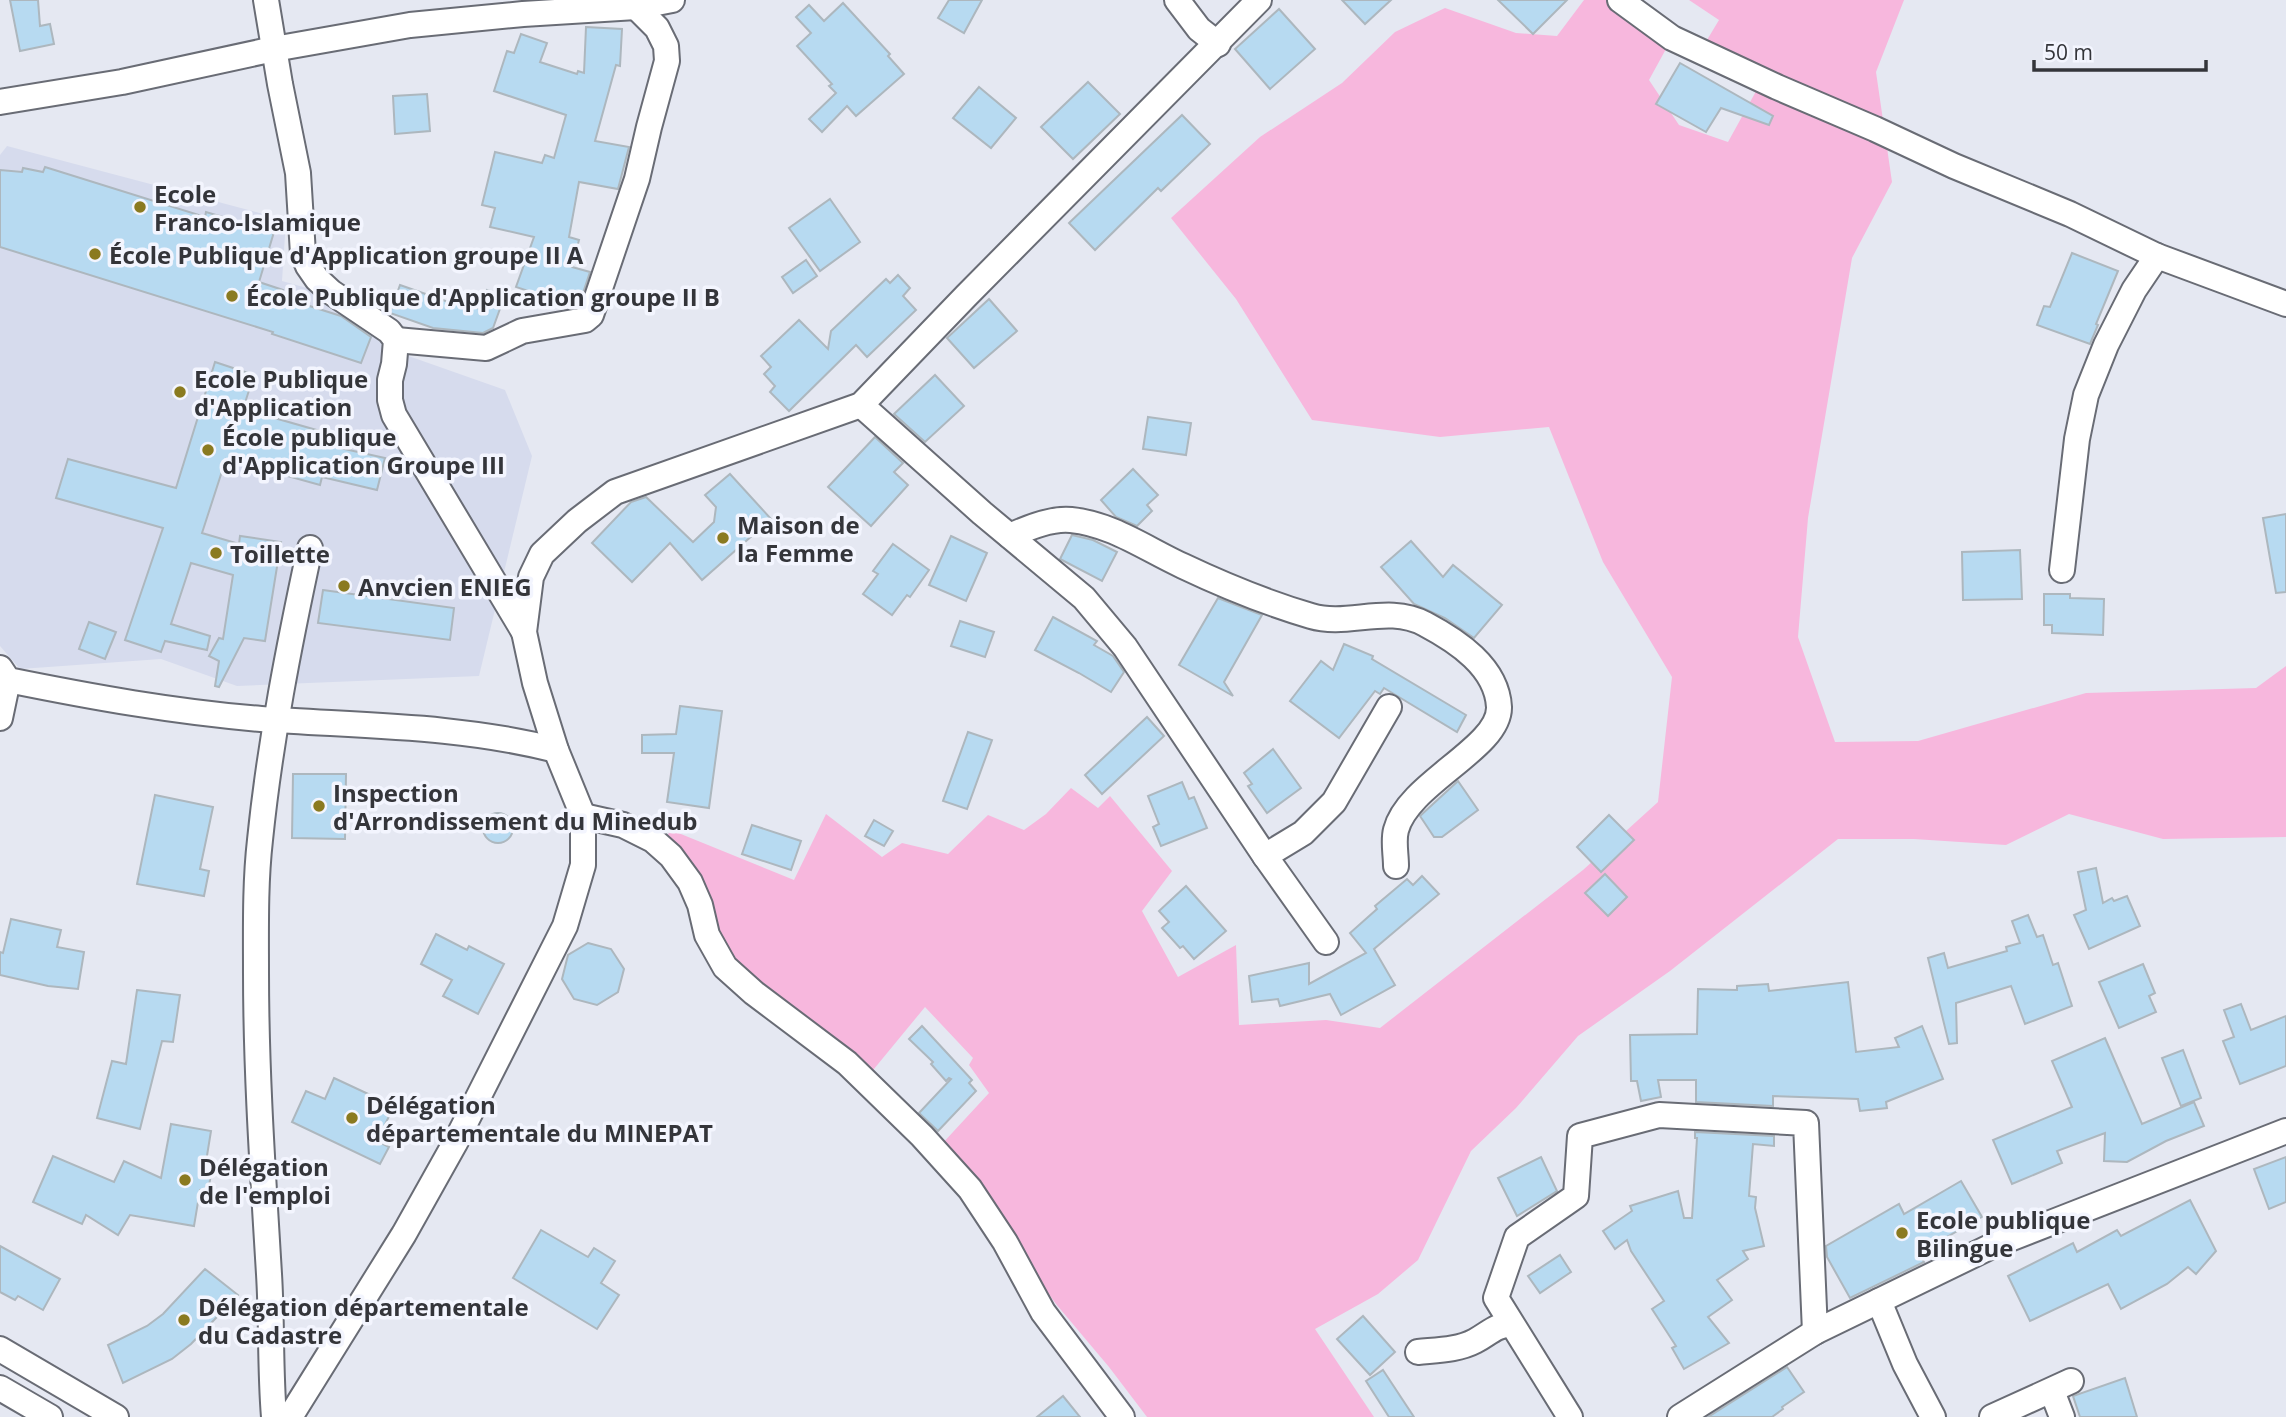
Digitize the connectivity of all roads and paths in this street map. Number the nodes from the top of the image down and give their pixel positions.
1 (266, 0) edge
2 (672, 0) edge
3 (1177, 0) edge
4 (1259, 0) edge
5 (1620, 0) edge
6 (636, 7) junction
7 (1218, 44) junction
8 (274, 49) junction
9 (0, 102) edge
10 (2157, 256) junction
11 (2286, 304) edge
12 (396, 340) junction
13 (861, 405) junction
14 (1010, 536) junction
15 (310, 548) dead end
16 (2062, 570) dead end
17 (524, 632) junction
18 (4, 674) edge
19 (1389, 707) dead end
20 (0, 718) edge
21 (277, 720) junction
22 (556, 750) junction
23 (583, 816) junction
24 (1265, 856) junction
25 (1396, 866) dead end
26 (1326, 942) dead end
27 (2286, 1131) edge
28 (1879, 1301) junction
29 (1511, 1324) junction
30 (1815, 1332) junction
31 (0, 1349) edge
32 (1418, 1352) dead end
33 (0, 1388) edge
34 (50, 1417) edge
35 (116, 1417) edge
36 (274, 1417) edge
37 (290, 1417) edge
38 (1122, 1417) edge
39 (1570, 1417) edge
40 (1680, 1417) edge
41 (1933, 1417) edge
42 (1992, 1417) edge
43 (2062, 1417) edge

1 - 8 street
2 - 6 street
3 - 7 street
4 - 7 street
5 - 10 street
6 - 8 street
6 - 12 street
7 - 13 street
8 - 9 street
8 - 12 street
10 - 11 street
10 - 16 street
12 - 17 street
13 - 14 street
13 - 17 street
14 - 24 street
14 - 25 street
15 - 21 street
17 - 22 street
18 - 20 street
18 - 21 street
19 - 24 street
21 - 22 street
21 - 36 street
22 - 23 street
23 - 37 street
23 - 38 street
24 - 26 street
27 - 28 street
28 - 30 street
28 - 41 street
29 - 30 street
29 - 32 street
29 - 39 street
30 - 40 street
31 - 35 street
33 - 34 street
42 - 43 street

